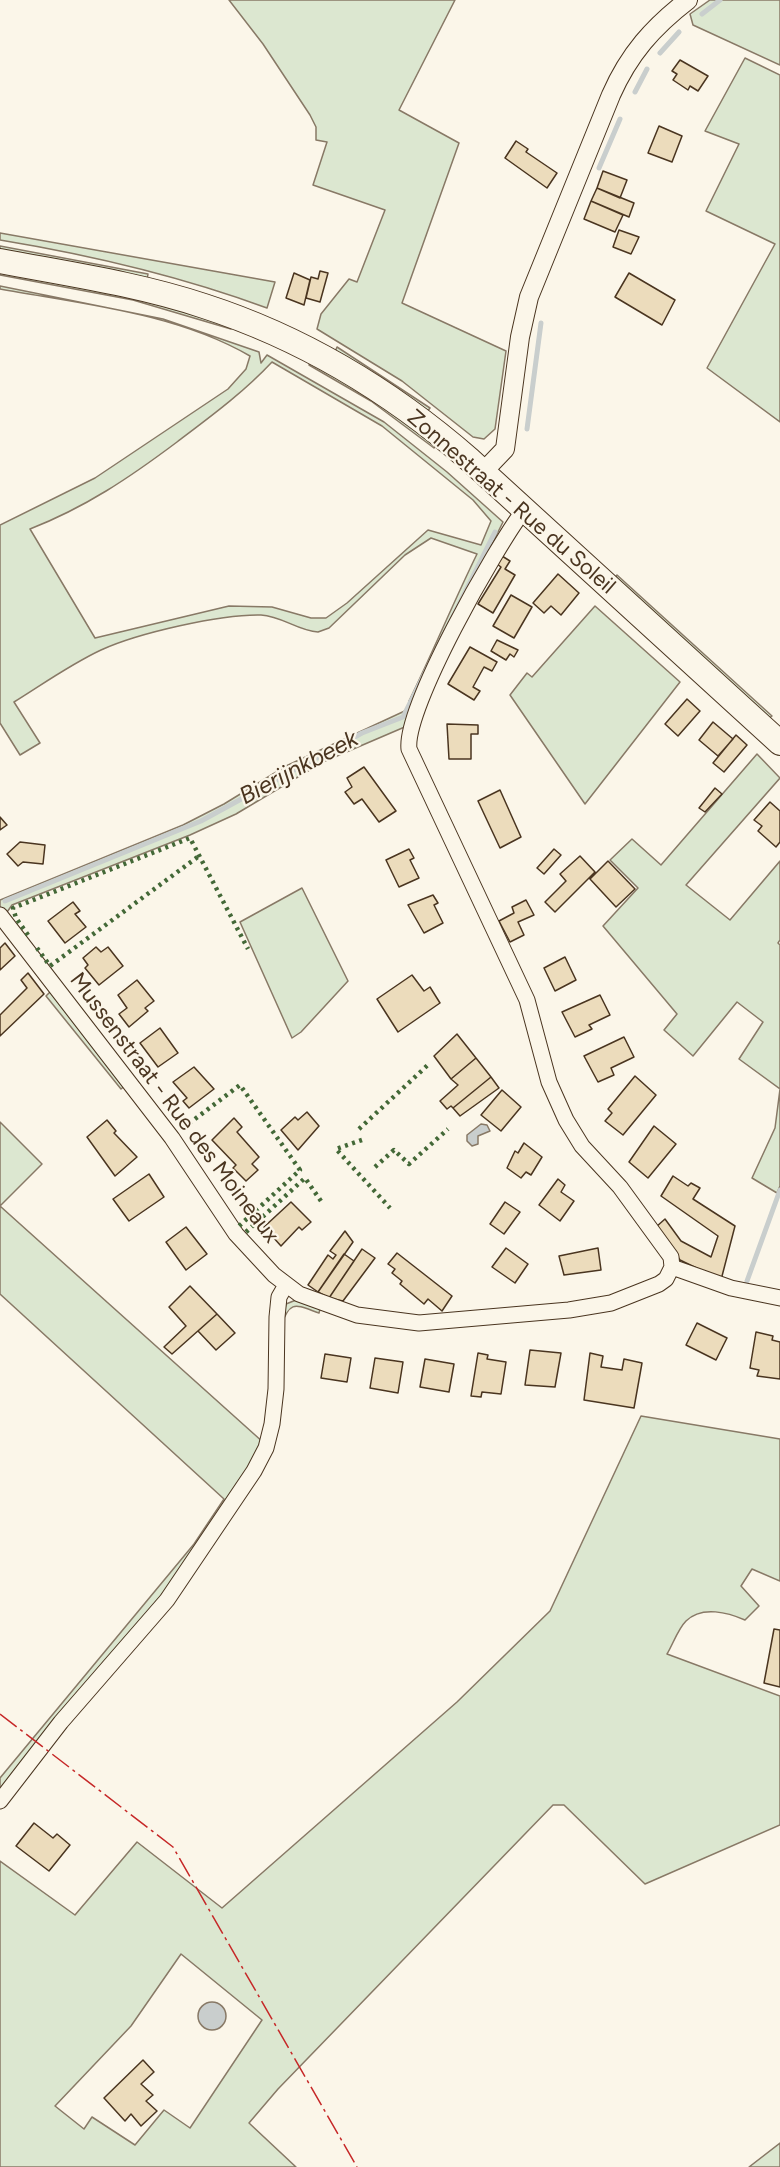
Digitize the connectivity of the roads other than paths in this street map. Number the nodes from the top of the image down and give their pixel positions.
1 (688, 0) edge
2 (0, 261) edge
3 (483, 472) junction
4 (524, 510) junction
5 (780, 743) edge
6 (0, 915) edge
7 (672, 1268) junction
8 (286, 1284) junction
9 (780, 1298) edge
10 (0, 1801) edge

1 - 3 street
2 - 3 main road, Zonnestraat - Rue du Soleil
3 - 4 main road, Zonnestraat - Rue du Soleil
4 - 5 main road, Zonnestraat - Rue du Soleil
4 - 7 street
6 - 8 street, Mussenstraat - Rue des Moineaux
7 - 8 street, Mussenstraat - Rue des Moineaux
7 - 9 street
8 - 10 street

